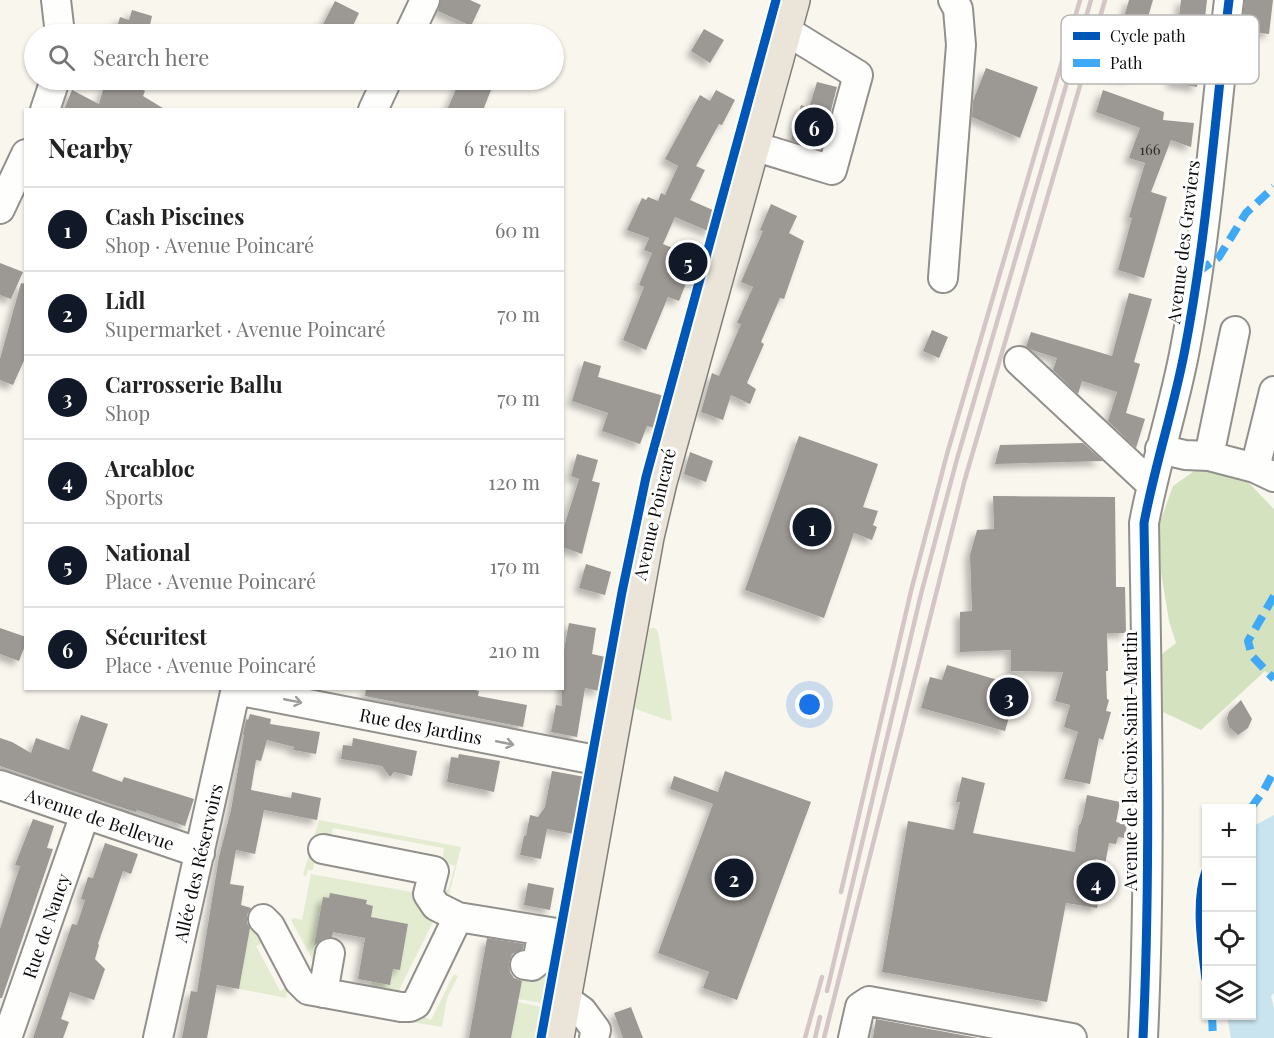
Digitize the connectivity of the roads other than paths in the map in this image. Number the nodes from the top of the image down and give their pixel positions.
1 (56, 0) edge
2 (425, 0) edge
3 (953, 0) edge
4 (1229, 0) edge
5 (789, 15) edge
6 (1227, 15) edge
7 (59, 24) edge
8 (414, 24) edge
9 (1219, 84) edge
10 (52, 90) edge
11 (382, 90) edge
12 (46, 108) edge
13 (374, 108) edge
14 (753, 146) junction
15 (24, 158) edge
16 (0, 209) edge
17 (943, 278) dead end
18 (1235, 332) dead end
19 (1019, 361) dead end
20 (1274, 392) edge
21 (1160, 449) junction
22 (1209, 456) junction
23 (1265, 472) edge
24 (1151, 484) junction
25 (236, 690) edge
26 (241, 690) edge
27 (606, 762) junction
28 (0, 785) edge
29 (85, 814) junction
30 (323, 849) dead end
31 (200, 853) junction
32 (458, 917) junction
33 (263, 919) dead end
34 (543, 931) junction
35 (575, 936) junction
36 (330, 953) dead end
37 (525, 965) dead end
38 (323, 993) junction
39 (564, 998) junction
40 (7, 1038) edge
41 (158, 1038) edge
42 (557, 1038) edge
43 (594, 1038) edge
44 (853, 1038) edge
45 (1072, 1038) edge
46 (1143, 1038) edge

1 - 7 street
2 - 8 street
3 - 17 street
4 - 6 street, Avenue des Graviers
5 - 14 main road, Avenue Poincaré
5 - 14 street
9 - 21 street, Avenue des Graviers
10 - 12 street
11 - 13 street
14 - 27 main road, Avenue Poincaré
15 - 16 street
18 - 22 street
19 - 24 street
20 - 23 street
21 - 22 street
21 - 24 street, Avenue des Graviers
22 - 23 street
24 - 46 street, Avenue de la Croix Saint-Martin
25 - 31 street, Allée des Réservoirs
26 -> 27 street, Rue des Jardins
27 - 35 main road, Avenue Poincaré
28 - 29 street, Avenue de Bellevue
29 - 31 street, Avenue de Bellevue
29 - 40 street, Rue de Nancy
30 - 32 street
31 - 41 street, Allée des Réservoirs
32 - 34 street
32 - 38 street
33 - 38 street
34 - 35 street
34 - 37 street
35 - 39 main road, Avenue Poincaré
36 - 38 street
39 - 42 main road, Avenue Poincaré
39 - 43 street
44 - 45 street

